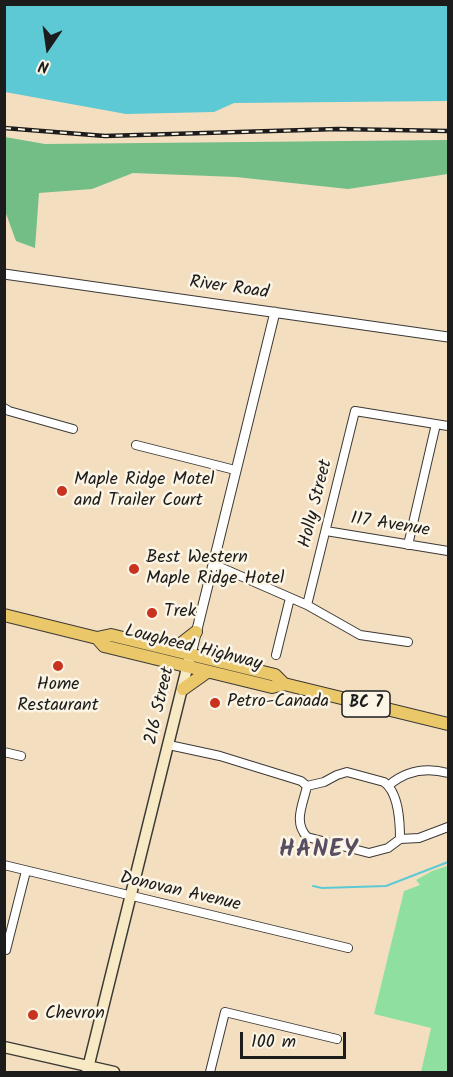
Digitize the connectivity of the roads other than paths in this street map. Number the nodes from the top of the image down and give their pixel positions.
1 (4, 274) edge
2 (275, 312) junction
3 (448, 338) edge
4 (4, 408) edge
5 (436, 424) junction
6 (448, 426) edge
7 (73, 429) dead end
8 (136, 445) dead end
9 (235, 470) junction
10 (326, 531) junction
11 (408, 545) junction
12 (448, 551) edge
13 (213, 564) junction
14 (290, 598) junction
15 (307, 604) junction
16 (4, 615) edge
17 (196, 632) junction
18 (97, 638) junction
19 (408, 642) dead end
20 (173, 650) junction
21 (191, 654) junction
22 (276, 655) dead end
23 (188, 667) junction
24 (207, 672) junction
25 (284, 684) junction
26 (183, 688) junction
27 (448, 724) edge
28 (169, 745) junction
29 (4, 752) edge
30 (21, 756) dead end
31 (448, 773) edge
32 (307, 786) junction
33 (389, 786) junction
34 (448, 827) edge
35 (400, 838) junction
36 (4, 865) edge
37 (27, 871) junction
38 (131, 897) junction
39 (348, 948) dead end
40 (5, 950) edge
41 (337, 1039) dead end
42 (4, 1047) edge
43 (87, 1070) edge
44 (114, 1072) edge
45 (210, 1072) edge

1 - 2 street, River Road
2 - 3 street, River Road
2 - 9 street, 216 Street
4 - 7 street
5 - 6 street
5 - 10 street, Holly Street
5 - 11 street
8 - 9 street
9 - 13 street, 216 Street
10 - 11 street, 117 Avenue
10 - 15 street, Holly Street
11 - 12 street, 117 Avenue
13 - 14 street
13 - 17 street, 216 Street
14 - 15 street
14 - 22 street
15 - 19 street
16 - 18 highway, Lougheed Highway / BC 7
17 - 20 highway
17 - 21 street, 216 Street
18 - 20 highway, Lougheed Highway / BC 7
18 - 23 highway, Lougheed Highway / BC 7
20 - 21 highway, Lougheed Highway / BC 7
21 - 23 main road, 216 Street
21 - 25 highway, Lougheed Highway / BC 7
23 - 24 highway, Lougheed Highway / BC 7
23 - 26 main road, 216 Street
24 - 25 highway, Lougheed Highway / BC 7
24 - 26 highway
25 - 27 highway, Lougheed Highway / BC 7
26 - 28 main road, 216 Street
28 - 32 street
28 - 38 main road, 216 Street
29 - 30 street
31 - 33 street
32 - 33 street
32 - 35 street
33 - 35 street
34 - 35 street
36 - 37 street, Donovan Avenue
37 - 38 street, Donovan Avenue
37 - 40 street
38 - 39 street, Donovan Avenue
38 - 43 main road, 216 Street
41 - 45 street
42 - 43 main road
43 - 44 main road

